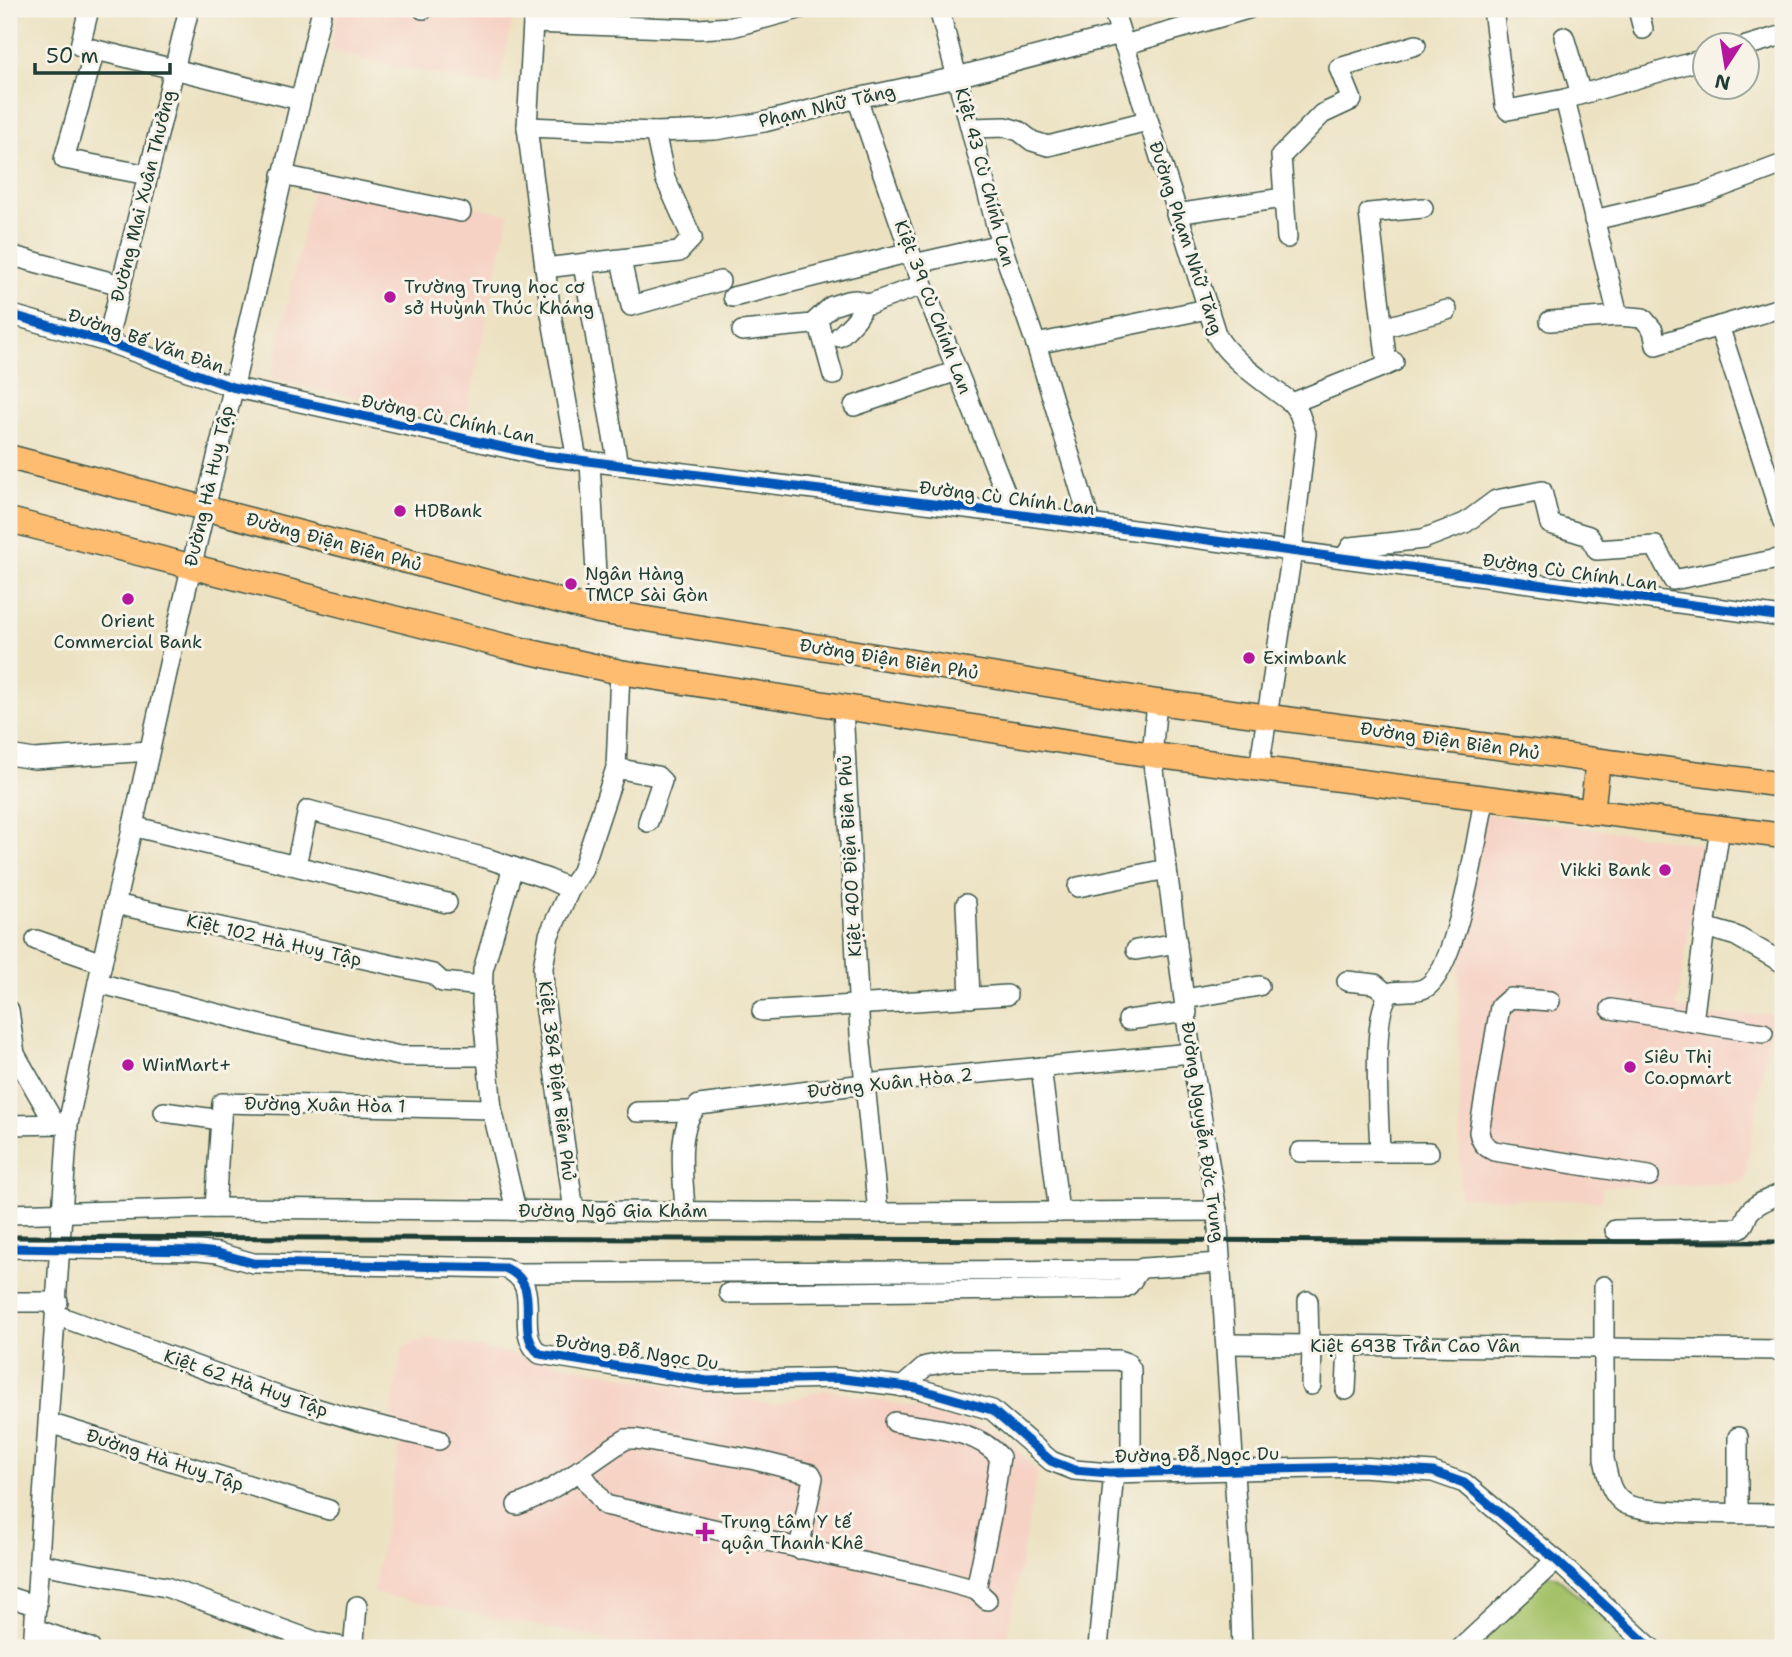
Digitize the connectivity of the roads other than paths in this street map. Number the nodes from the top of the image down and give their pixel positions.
1 (89, 9) edge
2 (189, 9) edge
3 (322, 9) edge
4 (799, 9) edge
5 (939, 9) edge
6 (1114, 9) edge
7 (1248, 9) edge
8 (1638, 9) edge
9 (1493, 11) edge
10 (535, 16) edge
11 (1643, 29) dead end
12 (1783, 35) edge
13 (1564, 37) dead end
14 (1122, 39) junction
15 (1760, 42) edge
16 (1416, 45) dead end
17 (95, 50) junction
18 (1690, 63) edge
19 (174, 69) junction
20 (957, 78) junction
21 (1573, 97) junction
22 (857, 98) junction
23 (300, 100) junction
24 (1147, 121) junction
25 (527, 127) junction
26 (971, 128) junction
27 (655, 132) junction
28 (1783, 164) edge
29 (148, 175) junction
30 (282, 175) junction
31 (1283, 198) junction
32 (1423, 208) dead end
33 (461, 212) dead end
34 (1177, 214) junction
35 (1594, 220) junction
36 (1287, 238) dead end
37 (1001, 244) junction
38 (9, 255) edge
39 (912, 258) junction
40 (621, 260) junction
41 (583, 264) junction
42 (545, 268) junction
43 (720, 281) dead end
44 (121, 285) junction
45 (922, 285) junction
46 (733, 297) dead end
47 (862, 303) junction
48 (1783, 307) edge
49 (1207, 309) junction
50 (1447, 310) dead end
51 (9, 314) edge
52 (1618, 316) junction
53 (818, 321) junction
54 (1550, 321) dead end
55 (1719, 326) junction
56 (1383, 328) junction
57 (742, 331) dead end
58 (839, 337) dead end
59 (107, 342) junction
60 (1036, 344) junction
61 (957, 371) junction
62 (833, 374) dead end
63 (232, 387) junction
64 (1292, 403) junction
65 (854, 406) dead end
66 (9, 457) edge
67 (584, 461) junction
68 (618, 465) junction
69 (205, 508) junction
70 (1014, 514) junction
71 (9, 520) edge
72 (1783, 522) edge
73 (1091, 525) junction
74 (1292, 552) junction
75 (1344, 558) junction
76 (1783, 558) edge
77 (191, 567) junction
78 (598, 611) junction
79 (1783, 617) edge
80 (620, 672) junction
81 (1157, 702) junction
82 (843, 708) junction
83 (1267, 717) junction
84 (149, 751) junction
85 (9, 755) edge
86 (1152, 755) junction
87 (1598, 761) junction
88 (616, 768) junction
89 (1259, 769) junction
90 (1783, 785) edge
91 (1484, 799) junction
92 (1592, 812) junction
93 (648, 822) dead end
94 (132, 826) junction
95 (1720, 828) junction
96 (1783, 836) edge
97 (296, 865) junction
98 (513, 867) junction
99 (1167, 869) junction
100 (1078, 887) dead end
101 (570, 889) junction
102 (115, 904) junction
103 (447, 904) dead end
104 (966, 904) dead end
105 (1706, 927) junction
106 (36, 940) dead end
107 (1177, 943) junction
108 (1136, 950) dead end
109 (102, 963) junction
110 (1783, 963) edge
111 (1347, 981) dead end
112 (98, 983) junction
113 (483, 986) junction
114 (1259, 986) dead end
115 (1007, 995) dead end
116 (1388, 995) junction
117 (971, 998) junction
118 (1550, 1001) dead end
119 (858, 1003) junction
120 (1186, 1005) junction
121 (1611, 1009) dead end
122 (9, 1010) edge
123 (762, 1011) dead end
124 (1128, 1020) dead end
125 (1693, 1022) junction
126 (1763, 1033) dead end
127 (1192, 1053) junction
128 (485, 1056) junction
129 (1041, 1067) junction
130 (864, 1084) junction
131 (492, 1109) junction
132 (691, 1111) junction
133 (163, 1112) dead end
134 (637, 1112) dead end
135 (221, 1120) junction
136 (62, 1124) junction
137 (9, 1125) edge
138 (1380, 1151) junction
139 (1300, 1152) dead end
140 (1429, 1152) dead end
141 (1649, 1175) dead end
142 (1783, 1192) edge
143 (215, 1208) junction
144 (516, 1210) junction
145 (1217, 1210) junction
146 (574, 1211) junction
147 (685, 1211) junction
148 (61, 1212) junction
149 (1059, 1212) junction
150 (878, 1213) junction
151 (9, 1214) edge
152 (1615, 1230) dead end
153 (9, 1248) edge
154 (60, 1248) junction
155 (1220, 1263) junction
156 (1139, 1270) junction
157 (518, 1273) junction
158 (1604, 1286) dead end
159 (729, 1293) dead end
160 (1308, 1301) dead end
161 (9, 1302) edge
162 (57, 1308) junction
163 (1227, 1344) junction
164 (1310, 1345) junction
165 (1348, 1345) junction
166 (1604, 1347) junction
167 (1783, 1350) edge
168 (1311, 1385) dead end
169 (902, 1387) junction
170 (1346, 1390) dead end
171 (895, 1422) dead end
172 (49, 1423) junction
173 (1738, 1437) dead end
174 (439, 1440) dead end
175 (1234, 1469) junction
176 (579, 1470) junction
177 (1123, 1472) junction
178 (517, 1505) dead end
179 (329, 1510) dead end
180 (1738, 1513) junction
181 (1783, 1514) edge
182 (799, 1549) junction
183 (1556, 1560) junction
184 (40, 1564) junction
185 (9, 1597) edge
186 (37, 1606) junction
187 (357, 1606) dead end
188 (34, 1639) edge
189 (356, 1647) edge
190 (90, 1648) edge
191 (1098, 1648) edge
192 (1242, 1648) edge
193 (1461, 1648) edge
194 (1651, 1648) edge

1 - 17 street
2 - 19 street, Đường Mai Xuân Thưởng
3 - 23 street, Đường Hà Huy Tập
4 - 10 street
5 - 20 street, Kiệt 43 Cù Chính Lan
6 - 14 street, Đường Phạm Nhữ Tăng
7 - 14 street, Phạm Nhữ Tăng
8 - 11 street
9 - 21 street
10 - 25 street
12 - 15 street
13 - 21 street
14 - 20 street, Phạm Nhữ Tăng
14 - 24 street, Đường Phạm Nhữ Tăng
16 - 31 street
17 - 19 street
17 - 29 street
18 - 21 street
19 - 23 street
19 - 29 street, Đường Mai Xuân Thưởng
20 - 22 street, Phạm Nhữ Tăng
20 - 26 street, Kiệt 43 Cù Chính Lan
21 - 35 street
22 - 27 street, Phạm Nhữ Tăng
22 - 39 street, Kiệt 39 Cù Chính Lan
23 - 30 street, Đường Hà Huy Tập
24 - 26 street
24 - 34 street, Đường Phạm Nhữ Tăng
25 - 27 street, Phạm Nhữ Tăng
25 - 42 street
26 - 37 street, Kiệt 43 Cù Chính Lan
27 - 40 street
28 - 35 street
29 - 44 street, Đường Mai Xuân Thưởng
30 - 33 street
30 - 63 street, Đường Hà Huy Tập
31 - 34 street
31 - 36 street
32 - 56 street
34 - 49 street, Đường Phạm Nhữ Tăng
35 - 52 street
37 - 39 street
37 - 60 street, Kiệt 43 Cù Chính Lan
38 - 44 street
39 - 45 street, Kiệt 39 Cù Chính Lan
39 - 46 street
40 - 41 street
40 - 43 street
41 - 42 street
41 - 68 street
42 - 67 street
44 - 59 street, Đường Mai Xuân Thưởng
45 - 47 street
45 - 61 street, Kiệt 39 Cù Chính Lan
47 - 53 street
47 - 58 street
48 - 55 street
49 - 60 street
49 - 64 street, Đường Phạm Nhữ Tăng
50 - 56 street
51 - 59 street, Đường Bế Văn Đàn
52 - 54 street
52 - 55 street
53 - 57 street
53 - 62 street
55 - 72 street
56 - 64 street
59 - 63 street, Đường Bế Văn Đàn
60 - 73 street, Kiệt 43 Cù Chính Lan
61 - 65 street
61 - 70 street, Kiệt 39 Cù Chính Lan
63 - 67 street, Đường Cù Chính Lan
63 - 69 street, Đường Hà Huy Tập
64 - 74 street, Đường Phạm Nhữ Tăng
66 - 69 main road, Đường Điện Biên Phủ
67 - 68 street, Đường Cù Chính Lan
67 - 78 street
68 - 70 street, Đường Cù Chính Lan
69 - 77 street, Đường Hà Huy Tập
69 - 78 main road, Đường Điện Biên Phủ
70 - 73 street, Đường Cù Chính Lan
71 - 77 main road
73 - 74 street, Đường Cù Chính Lan
74 - 75 street, Đường Cù Chính Lan
74 - 83 street, Đường Phạm Nhữ Tăng
75 - 76 street
75 - 79 street, Đường Cù Chính Lan
77 - 80 main road
77 - 84 street, Đường Hà Huy Tập
78 - 81 main road, Đường Điện Biên Phủ
80 - 82 main road
80 - 88 street, Kiệt 384 Điện Biên Phủ
81 - 83 main road, Đường Điện Biên Phủ
81 - 86 street, Đường Nguyễn Đức Trung
82 - 86 main road
82 - 119 street, Kiệt 400 Điện Biên Phủ
83 - 87 main road, Đường Điện Biên Phủ
83 - 89 street, Đường Phạm Nhữ Tăng
84 - 85 street
84 - 94 street, Đường Hà Huy Tập
86 - 89 main road
86 - 99 street, Đường Nguyễn Đức Trung
87 - 90 main road, Đường Điện Biên Phủ
87 - 92 main road
88 - 93 street
88 - 101 street, Kiệt 384 Điện Biên Phủ
89 - 91 main road
91 - 92 main road
91 - 116 street
92 - 95 main road
94 - 97 street
94 - 102 street, Đường Hà Huy Tập
95 - 96 main road
95 - 105 street
97 - 98 street
97 - 103 street
98 - 101 street
98 - 113 street
99 - 100 street
99 - 107 street, Đường Nguyễn Đức Trung
101 - 146 street, Kiệt 384 Điện Biên Phủ
102 - 109 street, Đường Hà Huy Tập
102 - 113 street, Kiệt 102 Hà Huy Tập
104 - 117 street
105 - 110 street
105 - 125 street
106 - 109 street
107 - 108 street
107 - 120 street, Đường Nguyễn Đức Trung
109 - 112 street, Đường Hà Huy Tập
111 - 116 street
112 - 128 street
112 - 136 street, Đường Hà Huy Tập
113 - 128 street
114 - 120 street
115 - 117 street
116 - 138 street
117 - 119 street
118 - 141 street
119 - 123 street
119 - 130 street, Kiệt 400 Điện Biên Phủ
120 - 124 street
120 - 127 street, Đường Nguyễn Đức Trung
121 - 125 street
122 - 136 street
125 - 126 street
127 - 129 street, Đường Xuân Hòa 2
127 - 145 street, Đường Nguyễn Đức Trung
128 - 131 street
129 - 130 street, Đường Xuân Hòa 2
129 - 149 street
130 - 132 street, Đường Xuân Hòa 2
130 - 150 street, Kiệt 400 Điện Biên Phủ
131 - 135 street, Đường Xuân Hòa 1
131 - 144 street
132 - 134 street, Đường Xuân Hòa 2
132 - 147 street
133 - 135 street
135 - 143 street, Đường Xuân Hòa 1
136 - 137 street
136 - 148 street, Đường Hà Huy Tập
138 - 139 street
138 - 140 street
142 - 152 street
143 - 144 street, Đường Ngô Gia Khảm
143 - 148 street, Đường Ngô Gia Khảm
144 - 146 street, Đường Ngô Gia Khảm
145 - 149 street, Đường Ngô Gia Khảm
145 - 155 street, Đường Nguyễn Đức Trung
146 - 147 street, Đường Ngô Gia Khảm
147 - 150 street, Đường Ngô Gia Khảm
148 - 151 street, Đường Ngô Gia Khảm
148 - 154 street, Đường Hà Huy Tập
149 - 150 street, Đường Ngô Gia Khảm
153 - 154 street
154 - 157 street
154 - 162 street, Đường Hà Huy Tập
155 - 156 street
155 - 163 street, Đường Nguyễn Đức Trung
156 - 157 street
156 - 159 street
157 - 169 street, Đường Đỗ Ngọc Du
158 - 166 street
160 - 164 street
161 - 162 street
162 - 172 street, Đường Hà Huy Tập
162 - 174 street, Kiệt 62 Hà Huy Tập
163 - 164 street, Kiệt 693B Trần Cao Vân
163 - 175 street, Đường Nguyễn Đức Trung
164 - 165 street, Kiệt 693B Trần Cao Vân
164 - 168 street
165 - 166 street, Kiệt 693B Trần Cao Vân
165 - 170 street
166 - 167 street, Kiệt 693B Trần Cao Vân
166 - 180 street
169 - 177 street, Đường Đỗ Ngọc Du
169 - 177 street, Đường Đỗ Ngọc Du
171 - 182 street
172 - 179 street, Đường Hà Huy Tập
172 - 184 street, Đường Hà Huy Tập
173 - 180 street
175 - 177 street, Đường Đỗ Ngọc Du
175 - 183 street, Đường Đỗ Ngọc Du
175 - 192 street, Đường Nguyễn Đức Trung
176 - 178 street
176 - 182 street
176 - 182 street
177 - 191 street
180 - 181 street
183 - 193 street
183 - 194 street, Đường Đỗ Ngọc Du
184 - 186 street, Đường Hà Huy Tập
184 - 189 street
185 - 186 street
186 - 188 street, Đường Hà Huy Tập
187 - 189 street
188 - 190 street

